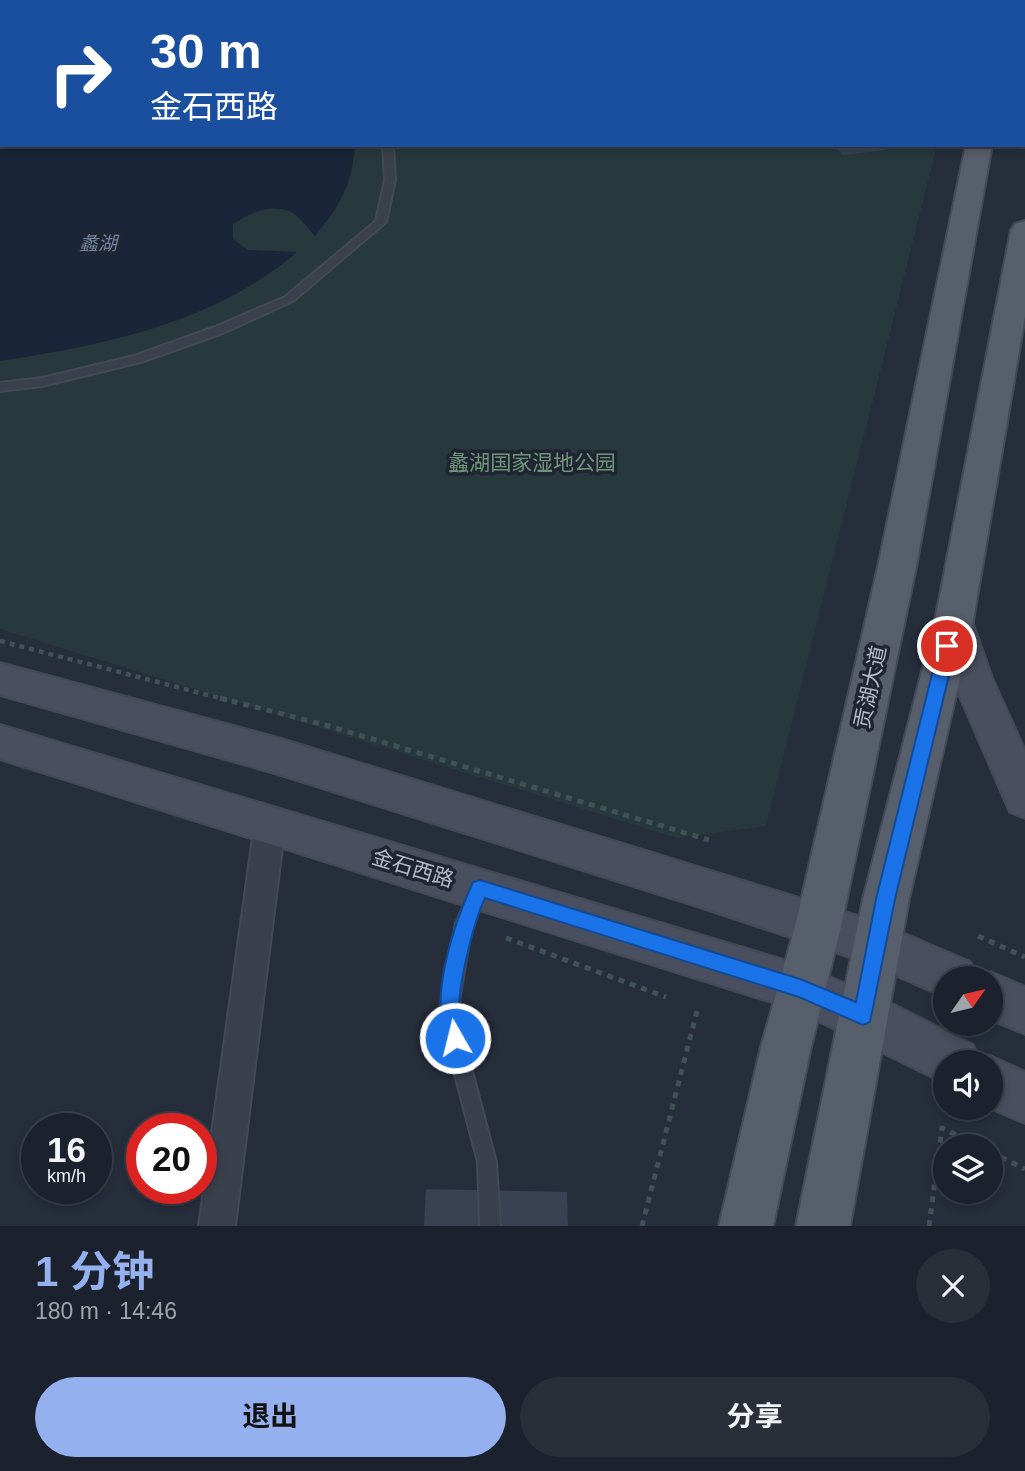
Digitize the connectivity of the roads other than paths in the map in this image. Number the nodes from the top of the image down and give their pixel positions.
1 (388, 147) edge
2 (979, 147) edge
3 (1025, 230) edge
4 (0, 387) edge
5 (954, 621) junction
6 (0, 678) edge
7 (0, 742) edge
8 (1025, 799) edge
9 (270, 823) junction
10 (480, 888) junction
11 (818, 927) junction
12 (877, 944) junction
13 (933, 969) edge
14 (800, 988) junction
15 (1003, 1001) edge
16 (1025, 1011) edge
17 (863, 1015) junction
18 (933, 1051) edge
19 (1003, 1087) edge
20 (1025, 1098) edge
21 (217, 1226) edge
22 (490, 1226) edge
23 (746, 1226) edge
24 (823, 1226) edge

1 - 4 lane
2 - 11 main road, 贡湖大道
3 - 5 main road
5 - 8 main road
5 - 12 main road
6 - 11 main road
7 - 9 main road, 金石西路
9 - 10 main road, 金石西路
9 - 21 street
10 - 14 main road, 金石西路
10 - 22 lane
11 - 12 main road
11 - 14 main road, 贡湖大道
12 - 13 main road
12 - 17 main road
14 - 17 main road, 金石西路
14 - 23 main road, 贡湖大道
15 - 16 main road
17 - 18 main road, 金石西路
17 - 24 main road
19 - 20 main road

